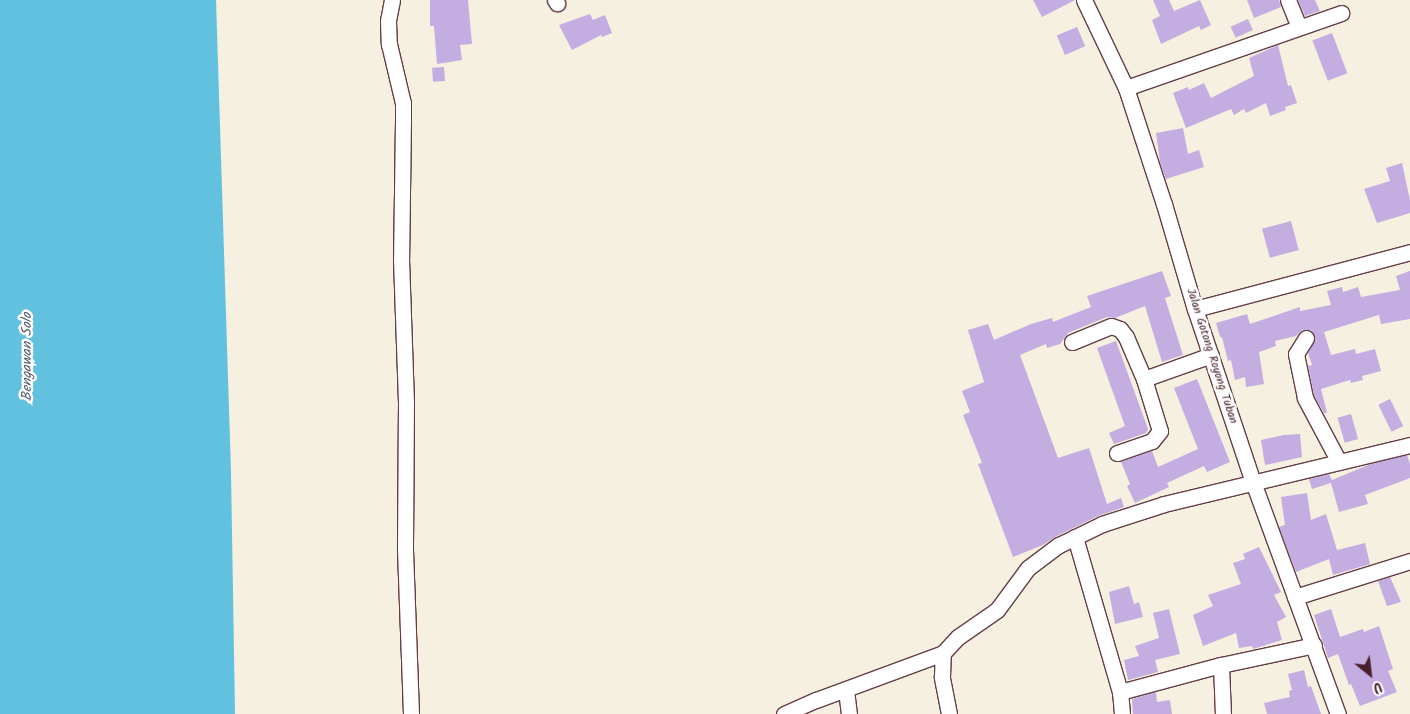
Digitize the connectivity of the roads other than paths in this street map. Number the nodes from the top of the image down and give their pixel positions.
1 (392, 0) edge
2 (1084, 0) edge
3 (1288, 0) edge
4 (1341, 13) dead end
5 (1299, 27) junction
6 (1126, 88) junction
7 (1410, 252) edge
8 (1195, 309) junction
9 (1306, 338) dead end
10 (1072, 342) dead end
11 (1211, 355) junction
12 (1144, 379) junction
13 (1410, 445) edge
14 (1117, 453) dead end
15 (1339, 462) junction
16 (1254, 482) junction
17 (1075, 537) junction
18 (1410, 561) edge
19 (1295, 597) junction
20 (1314, 645) junction
21 (943, 653) junction
22 (1221, 665) junction
23 (846, 690) junction
24 (1120, 692) junction
25 (411, 714) edge
26 (784, 714) edge
27 (849, 714) edge
28 (949, 714) edge
29 (1122, 714) edge
30 (1223, 714) edge
31 (1338, 714) edge

1 - 25 street
2 - 6 street, Jalan Gotong Royong Tuban
3 - 5 street
4 - 5 street
5 - 6 street
6 - 8 street, Jalan Gotong Royong Tuban
7 - 8 street
8 - 11 street, Jalan Gotong Royong Tuban
9 - 15 street
10 - 12 street
11 - 12 street
11 - 16 street, Jalan Gotong Royong Tuban
12 - 14 street
13 - 15 street
15 - 16 street
16 - 17 street
16 - 19 street, Jalan Gotong Royong Tuban
17 - 21 street
17 - 24 street
18 - 19 street
19 - 20 street, Jalan Gotong Royong Tuban
20 - 22 street
20 - 31 street, Jalan Gotong Royong Tuban
21 - 23 street
21 - 28 street
22 - 24 street
22 - 30 street
23 - 26 street
23 - 27 street
24 - 29 street

